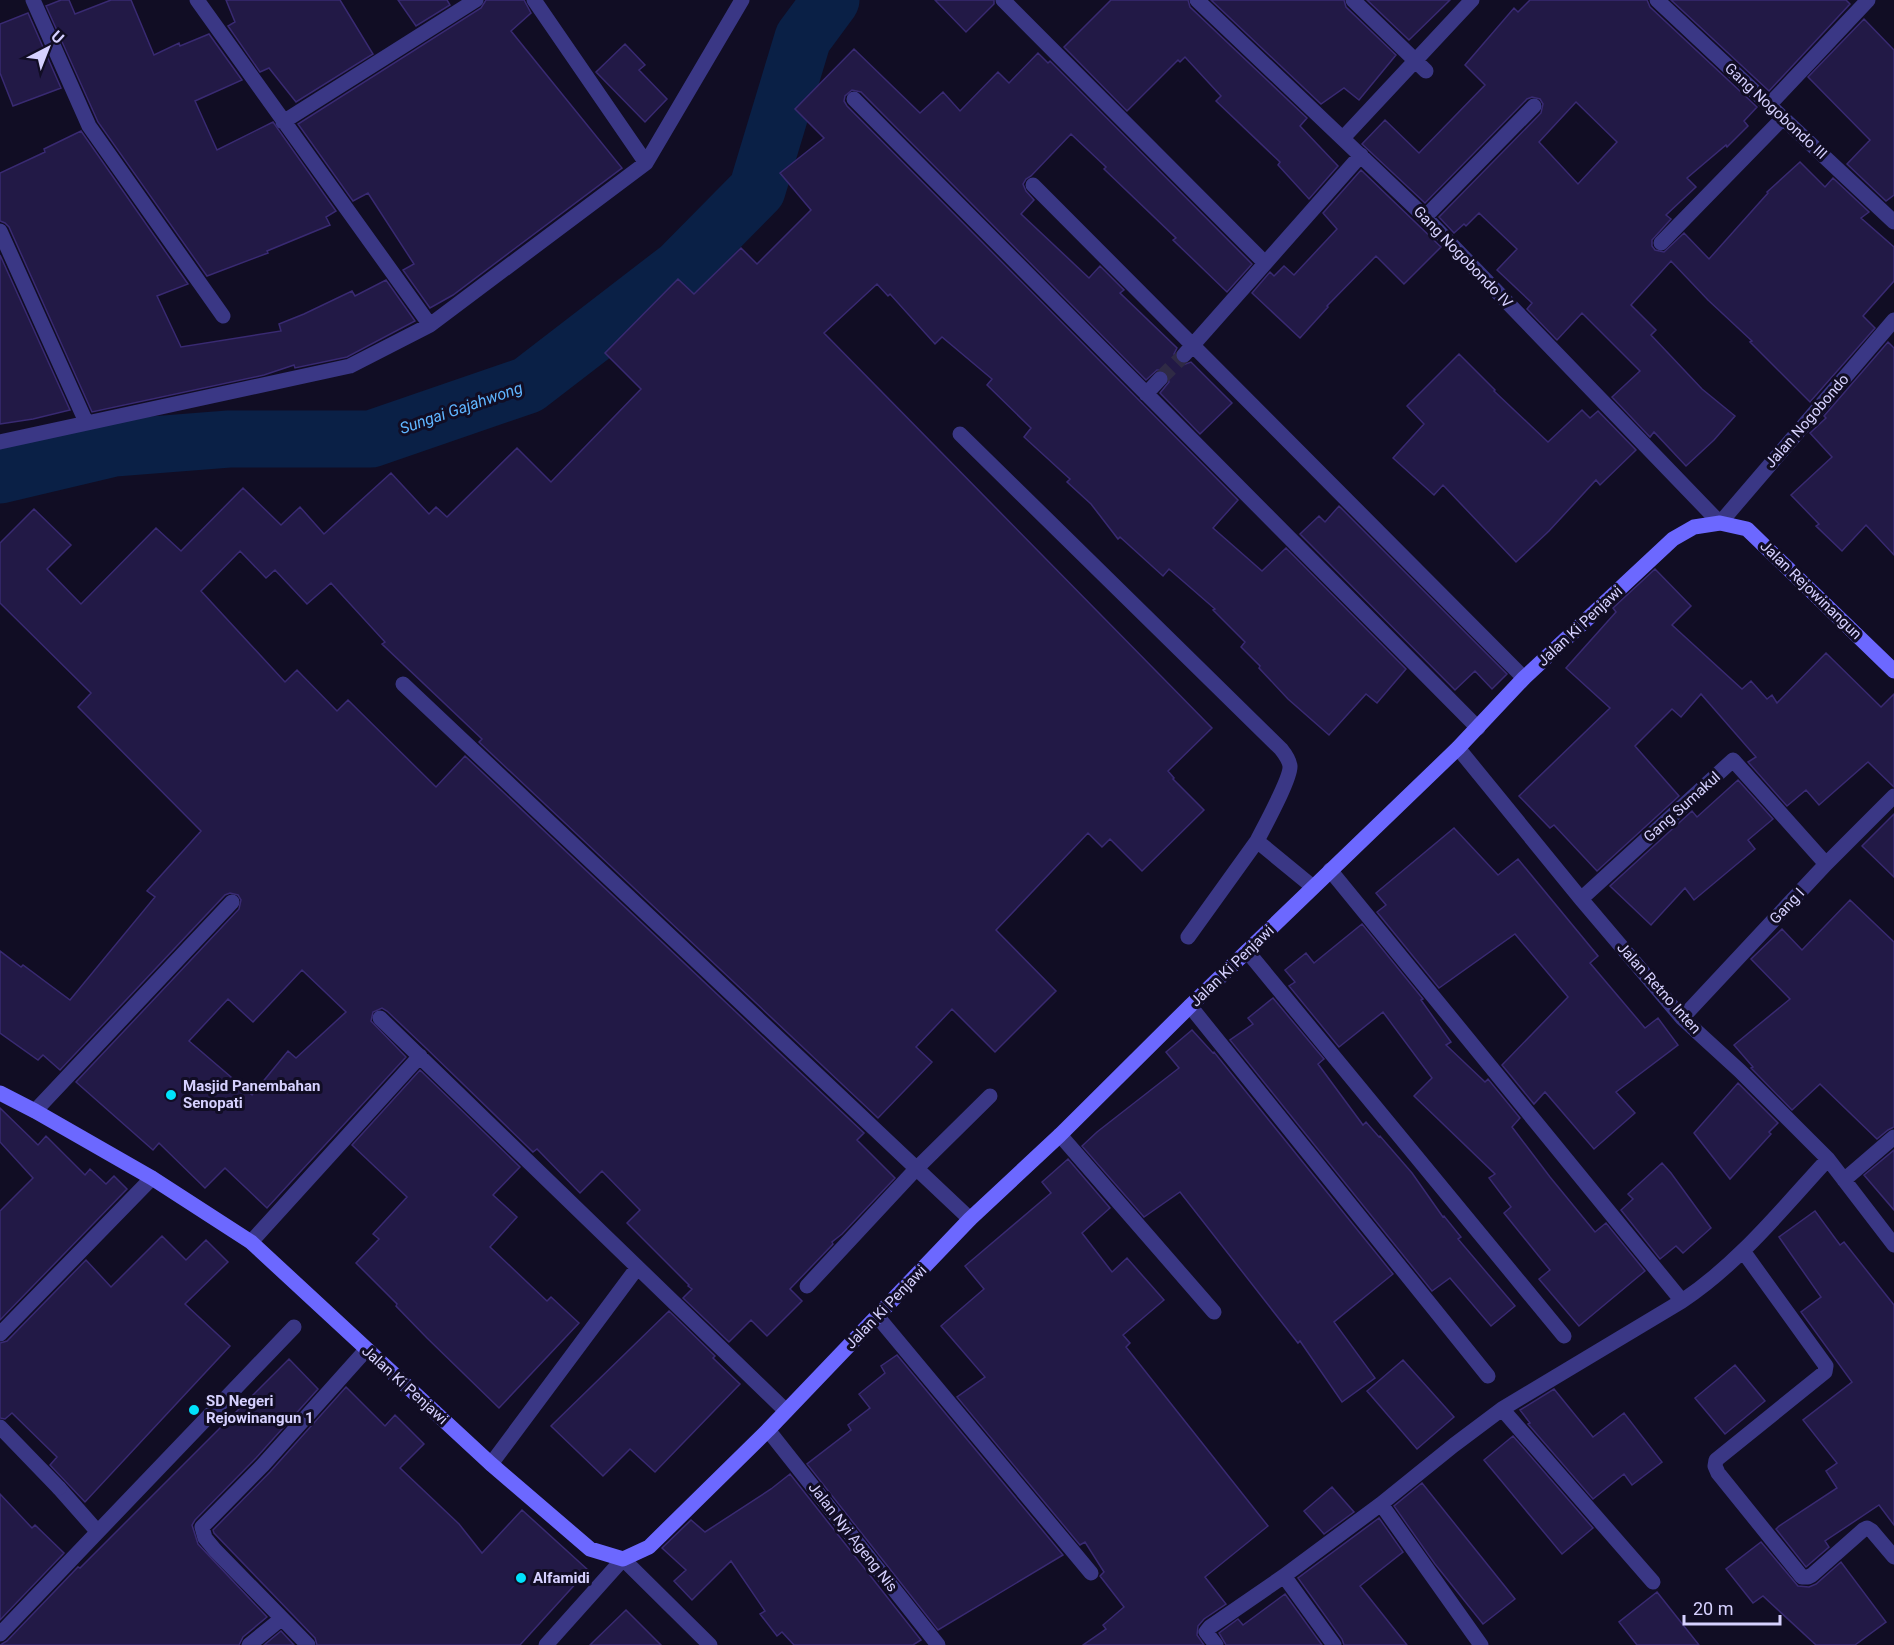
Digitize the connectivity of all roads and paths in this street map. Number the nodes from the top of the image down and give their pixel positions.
1 (33, 0) edge
2 (196, 0) edge
3 (476, 0) edge
4 (742, 0) edge
5 (1003, 0) edge
6 (1197, 0) edge
7 (1353, 0) edge
8 (1472, 0) edge
9 (1657, 0) edge
10 (1868, 0) edge
11 (537, 1) edge
12 (1421, 66) junction
13 (854, 99) dead end
14 (1769, 105) junction
15 (1534, 106) dead end
16 (1783, 118) junction
17 (283, 122) junction
18 (1343, 138) junction
19 (1361, 155) junction
20 (646, 163) junction
21 (1034, 185) dead end
22 (1425, 217) junction
23 (1894, 222) edge
24 (0, 231) edge
25 (1661, 243) dead end
26 (1266, 263) junction
27 (223, 316) dead end
28 (1894, 320) edge
29 (430, 325) junction
30 (1189, 350) junction
31 (1160, 379) tunnel mouth
32 (1146, 394) junction
33 (86, 422) junction
34 (960, 434) dead end
35 (0, 442) edge
36 (1719, 523) junction
37 (1894, 671) edge
38 (1524, 678) junction
39 (403, 684) dead end
40 (1478, 728) junction
41 (1458, 748) junction
42 (1894, 796) edge
43 (1257, 841) junction
44 (1826, 864) junction
45 (1330, 870) junction
46 (1313, 887) junction
47 (1581, 898) junction
48 (232, 902) dead end
49 (1188, 937) dead end
50 (1247, 951) junction
51 (1190, 1006) junction
52 (380, 1018) dead end
53 (1682, 1018) junction
54 (420, 1056) junction
55 (0, 1093) edge
56 (990, 1096) dead end
57 (35, 1111) junction
58 (1060, 1135) junction
59 (1894, 1137) edge
60 (1828, 1159) junction
61 (916, 1169) junction
62 (152, 1178) junction
63 (1844, 1180) junction
64 (970, 1219) junction
65 (251, 1242) junction
66 (1894, 1245) edge
67 (1743, 1251) junction
68 (637, 1268) junction
69 (807, 1286) dead end
70 (1682, 1301) junction
71 (1214, 1312) dead end
72 (877, 1316) junction
73 (294, 1327) dead end
74 (0, 1334) edge
75 (1564, 1336) dead end
76 (366, 1350) junction
77 (1488, 1376) dead end
78 (1502, 1409) junction
79 (786, 1411) junction
80 (0, 1427) edge
81 (768, 1430) junction
82 (491, 1464) junction
83 (1381, 1504) junction
84 (97, 1531) junction
85 (1894, 1557) edge
86 (623, 1559) junction
87 (1091, 1573) dead end
88 (1284, 1576) junction
89 (1653, 1582) dead end
90 (281, 1619) junction
91 (0, 1634) edge
92 (249, 1645) edge
93 (308, 1645) edge
94 (546, 1645) edge
95 (710, 1645) edge
96 (938, 1645) edge
97 (1216, 1645) edge
98 (1334, 1645) edge
99 (1481, 1645) edge

1 - 27 street
2 - 17 street
3 - 17 street
4 - 20 street
5 - 26 street
6 - 18 street, Gang Nogobondo IV
7 - 12 street
8 - 12 street
9 - 14 street, Gang Nogobondo III
10 - 14 street
11 - 20 street
12 - 18 street
13 - 32 street
14 - 16 street, Gang Nogobondo III
15 - 22 street
16 - 23 street, Gang Nogobondo III
16 - 25 street
17 - 29 street
18 - 19 street, Gang Nogobondo IV
19 - 22 street, Gang Nogobondo IV
19 - 26 street
20 - 29 street
21 - 30 street
22 - 36 street, Gang Nogobondo IV
24 - 33 street
26 - 30 street
28 - 36 street, Jalan Nogobondo
29 - 33 street
30 - 38 street
31 - 32 street
32 - 40 street
33 - 35 street
34 - 43 street
36 - 37 main road, Jalan Rejowinangun
36 - 38 main road, Jalan Ki Penjawi
38 - 40 main road, Jalan Ki Penjawi
39 - 61 street
40 - 41 main road, Jalan Ki Penjawi
41 - 45 main road, Jalan Ki Penjawi
41 - 47 street, Jalan Retno Inten
42 - 44 street, Gang I
43 - 46 street
43 - 49 street
44 - 47 street, Gang Sumakul
44 - 53 street, Gang I
45 - 46 main road, Jalan Ki Penjawi
45 - 70 street
46 - 50 main road, Jalan Ki Penjawi
47 - 53 street, Jalan Retno Inten
48 - 57 street
50 - 51 main road, Jalan Ki Penjawi
50 - 75 street
51 - 58 main road, Jalan Ki Penjawi
51 - 77 street
52 - 54 street
53 - 60 street, Jalan Retno Inten
54 - 65 street
54 - 68 street
55 - 57 main road, Jalan Ki Penjawi
56 - 61 street
57 - 62 main road, Jalan Ki Penjawi
58 - 64 main road, Jalan Ki Penjawi
58 - 71 street
59 - 63 street
60 - 63 street, Jalan Retno Inten
60 - 67 street
61 - 64 street
61 - 69 street
62 - 65 main road, Jalan Ki Penjawi
62 - 74 street
63 - 66 street, Jalan Retno Inten
64 - 72 main road, Jalan Ki Penjawi
65 - 76 main road, Jalan Ki Penjawi
67 - 70 street
67 - 85 street
68 - 79 street
68 - 82 street
70 - 78 street
72 - 79 main road, Jalan Ki Penjawi
72 - 87 street
73 - 84 street
76 - 82 main road, Jalan Ki Penjawi
76 - 90 street
78 - 83 street
78 - 89 street
79 - 81 main road, Jalan Ki Penjawi
80 - 84 street
81 - 86 main road, Jalan Ki Penjawi
81 - 96 street, Jalan Nyi Ageng Nis
82 - 86 main road, Jalan Ki Penjawi
83 - 88 street
83 - 99 street
84 - 91 street
86 - 94 street
86 - 95 street
88 - 97 street
88 - 98 street
90 - 92 street
90 - 93 street

